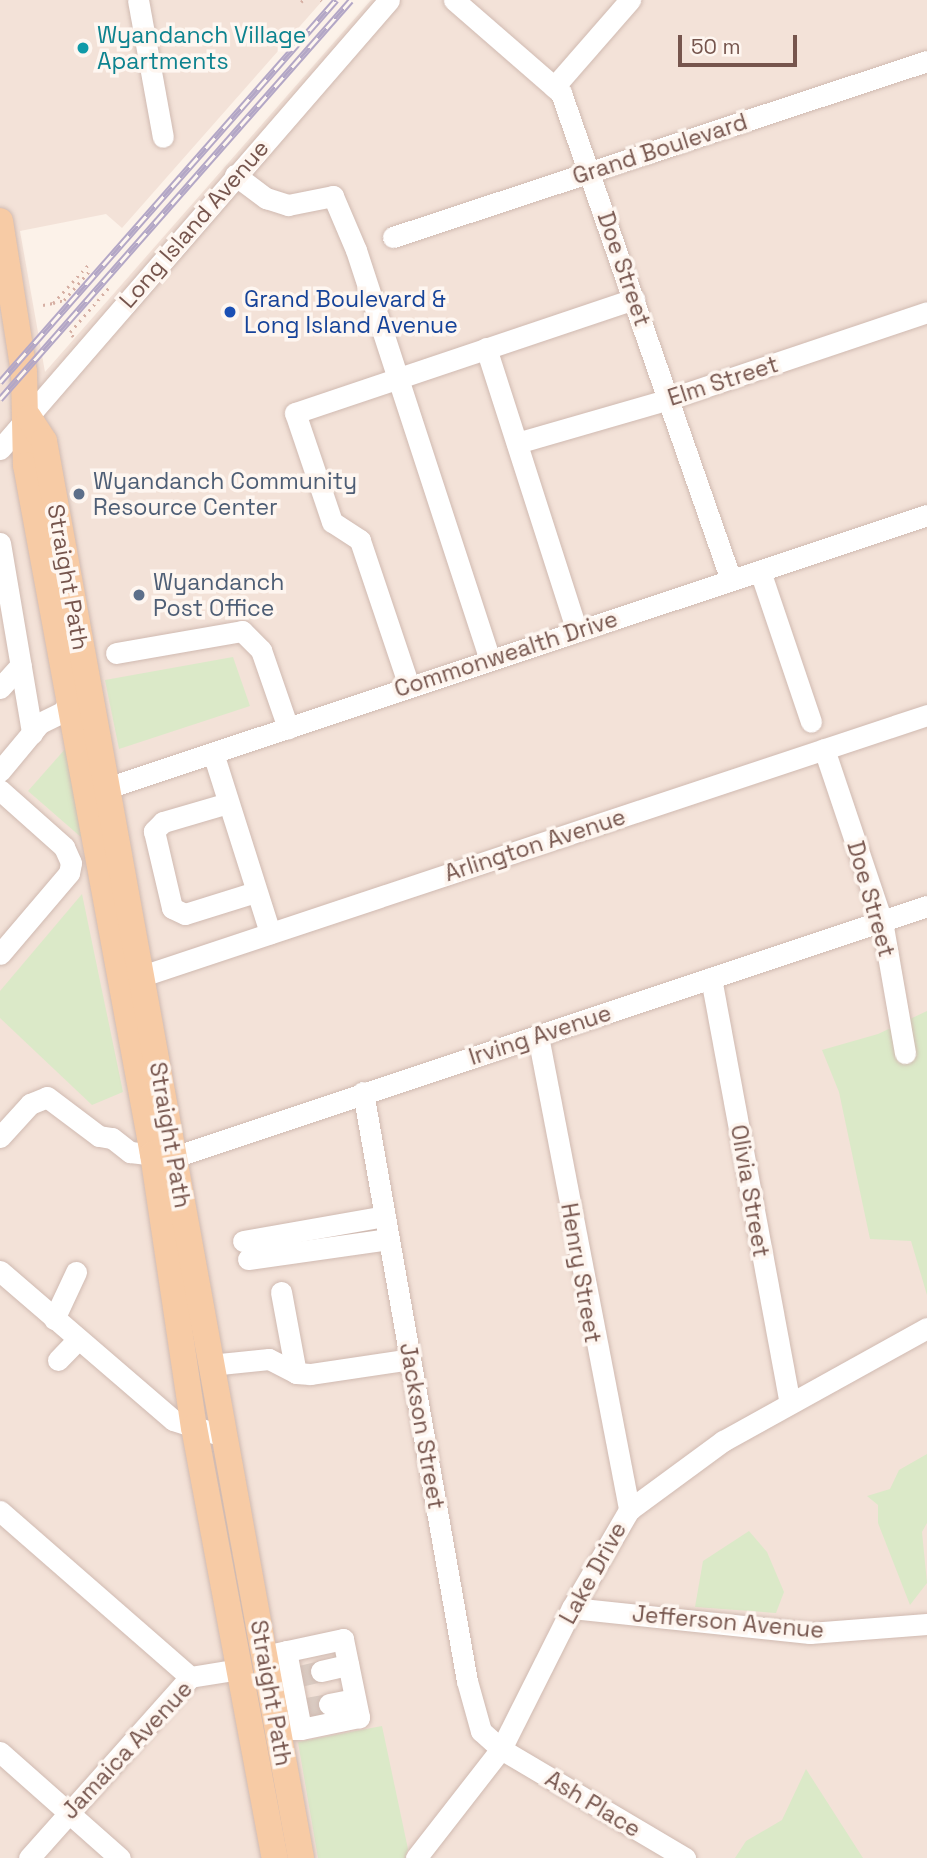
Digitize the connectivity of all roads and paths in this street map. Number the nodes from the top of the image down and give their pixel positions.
1 (138, 0) edge
2 (389, 0) edge
3 (454, 0) edge
4 (630, 0) edge
5 (927, 61) edge
6 (554, 87) junction
7 (163, 136) dead end
8 (590, 173) junction
9 (235, 175) junction
10 (0, 221) edge
11 (393, 237) dead end
12 (3, 258) edge
13 (89, 267) dead end
14 (111, 285) dead end
15 (7, 298) edge
16 (634, 299) junction
17 (43, 305) dead end
18 (927, 312) edge
19 (74, 337) dead end
20 (486, 348) junction
21 (399, 380) junction
22 (669, 399) junction
23 (28, 416) junction
24 (517, 443) junction
25 (0, 449) edge
26 (927, 515) edge
27 (0, 543) edge
28 (760, 570) junction
29 (730, 580) junction
30 (5, 600) edge
31 (577, 631) junction
32 (116, 653) dead end
33 (489, 660) junction
34 (21, 665) junction
35 (410, 686) junction
36 (0, 688) edge
37 (71, 698) junction
38 (927, 715) edge
39 (811, 722) dead end
40 (36, 728) junction
41 (288, 728) junction
42 (77, 736) junction
43 (7, 748) edge
44 (824, 749) junction
45 (213, 753) junction
46 (0, 771) edge
47 (0, 789) edge
48 (97, 792) junction
49 (228, 803) junction
50 (255, 892) junction
51 (927, 906) edge
52 (882, 921) junction
53 (270, 933) junction
54 (1, 950) edge
55 (142, 976) junction
56 (711, 978) junction
57 (538, 1036) junction
58 (905, 1053) dead end
59 (363, 1093) junction
60 (0, 1137) edge
61 (163, 1156) junction
62 (385, 1216) junction
63 (389, 1239) junction
64 (0, 1271) edge
65 (76, 1272) dead end
66 (281, 1292) dead end
67 (54, 1319) junction
68 (927, 1328) edge
69 (78, 1339) junction
70 (410, 1359) junction
71 (58, 1360) dead end
72 (211, 1365) junction
73 (303, 1374) junction
74 (790, 1403) junction
75 (194, 1427) junction
76 (223, 1436) junction
77 (629, 1510) junction
78 (0, 1511) edge
79 (572, 1608) junction
80 (926, 1629) edge
81 (275, 1654) junction
82 (348, 1665) junction
83 (240, 1669) junction
84 (321, 1671) tunnel mouth
85 (190, 1677) junction
86 (355, 1699) junction
87 (328, 1704) tunnel mouth
88 (295, 1719) junction
89 (501, 1749) junction
90 (0, 1752) edge
91 (69, 1813) junction
92 (29, 1858) edge
93 (120, 1858) edge
94 (275, 1858) edge
95 (301, 1858) edge
96 (416, 1858) edge
97 (685, 1858) edge

1 - 7 street
2 - 9 street, Long Island Avenue
3 - 6 street, Doe Street
4 - 6 street
5 - 8 street, Grand Boulevard
6 - 8 street, Doe Street
8 - 11 street, Grand Boulevard
8 - 16 street, Doe Street
9 - 21 street
9 - 23 street, Long Island Avenue
10 - 12 main road, Straight Path
12 - 15 main road, Straight Path
13 - 17 path
14 - 19 path
15 - 23 main road, Straight Path
16 - 20 street
16 - 22 street, Doe Street
18 - 22 street, Elm Street
20 - 21 street
20 - 24 street
21 - 33 street
21 - 35 street
22 - 24 street, Elm Street
22 - 29 street, Doe Street
23 - 25 street, Long Island Avenue
23 - 37 main road, Straight Path
23 - 48 main road, Straight Path
24 - 31 street
26 - 28 street, Commonwealth Drive
27 - 30 street
28 - 29 street, Commonwealth Drive
28 - 39 street
29 - 31 street, Commonwealth Drive
30 - 34 street
31 - 33 street, Commonwealth Drive
32 - 41 street
33 - 35 street, Commonwealth Drive
34 - 36 street
34 - 40 street
35 - 41 street, Commonwealth Drive
37 - 40 street
37 - 42 main road, Straight Path
38 - 44 street, Arlington Avenue
40 - 42 street
40 - 43 street
41 - 45 street, Commonwealth Drive
42 - 48 main road, Straight Path
43 - 46 street
44 - 52 street, Doe Street
44 - 53 street, Arlington Avenue
45 - 48 street, Commonwealth Drive
45 - 49 street
47 - 54 street
48 - 55 main road, Straight Path
48 - 61 main road, Straight Path
49 - 50 street
49 - 50 street
50 - 53 street
51 - 52 street, Irving Avenue
52 - 56 street, Irving Avenue
52 - 58 street, Doe Street
53 - 55 street, Arlington Avenue
55 - 61 main road, Straight Path
56 - 57 street, Irving Avenue
56 - 74 street, Olivia Street
57 - 59 street, Irving Avenue
57 - 77 street, Henry Street
59 - 61 street, Irving Avenue
59 - 62 street, Jackson Street
60 - 61 street
61 - 72 main road, Straight Path
61 - 75 main road, Straight Path
62 - 63 street, Jackson Street
62 - 63 street
63 - 70 street, Jackson Street
64 - 67 street
65 - 67 street
66 - 73 street
67 - 69 street
68 - 74 street, Lake Drive
69 - 71 street
69 - 75 street
70 - 73 street
70 - 89 street, Jackson Street
72 - 73 street
72 - 76 main road, Straight Path
74 - 77 street, Lake Drive
75 - 76 street
75 - 83 main road, Straight Path
76 - 81 main road, Straight Path
77 - 79 street, Lake Drive
78 - 85 street
79 - 80 street, Jefferson Avenue
79 - 89 street, Lake Drive
81 - 82 street
81 - 88 main road, Straight Path
81 - 88 street
82 - 84 street
82 - 86 street
83 - 85 street, Jamaica Avenue
83 - 94 main road, Straight Path
85 - 91 street, Jamaica Avenue
86 - 87 street
86 - 88 street
88 - 95 main road, Straight Path
89 - 96 street, Lake Drive
89 - 97 street, Ash Place
90 - 91 street
91 - 92 street, Jamaica Avenue
91 - 93 street

